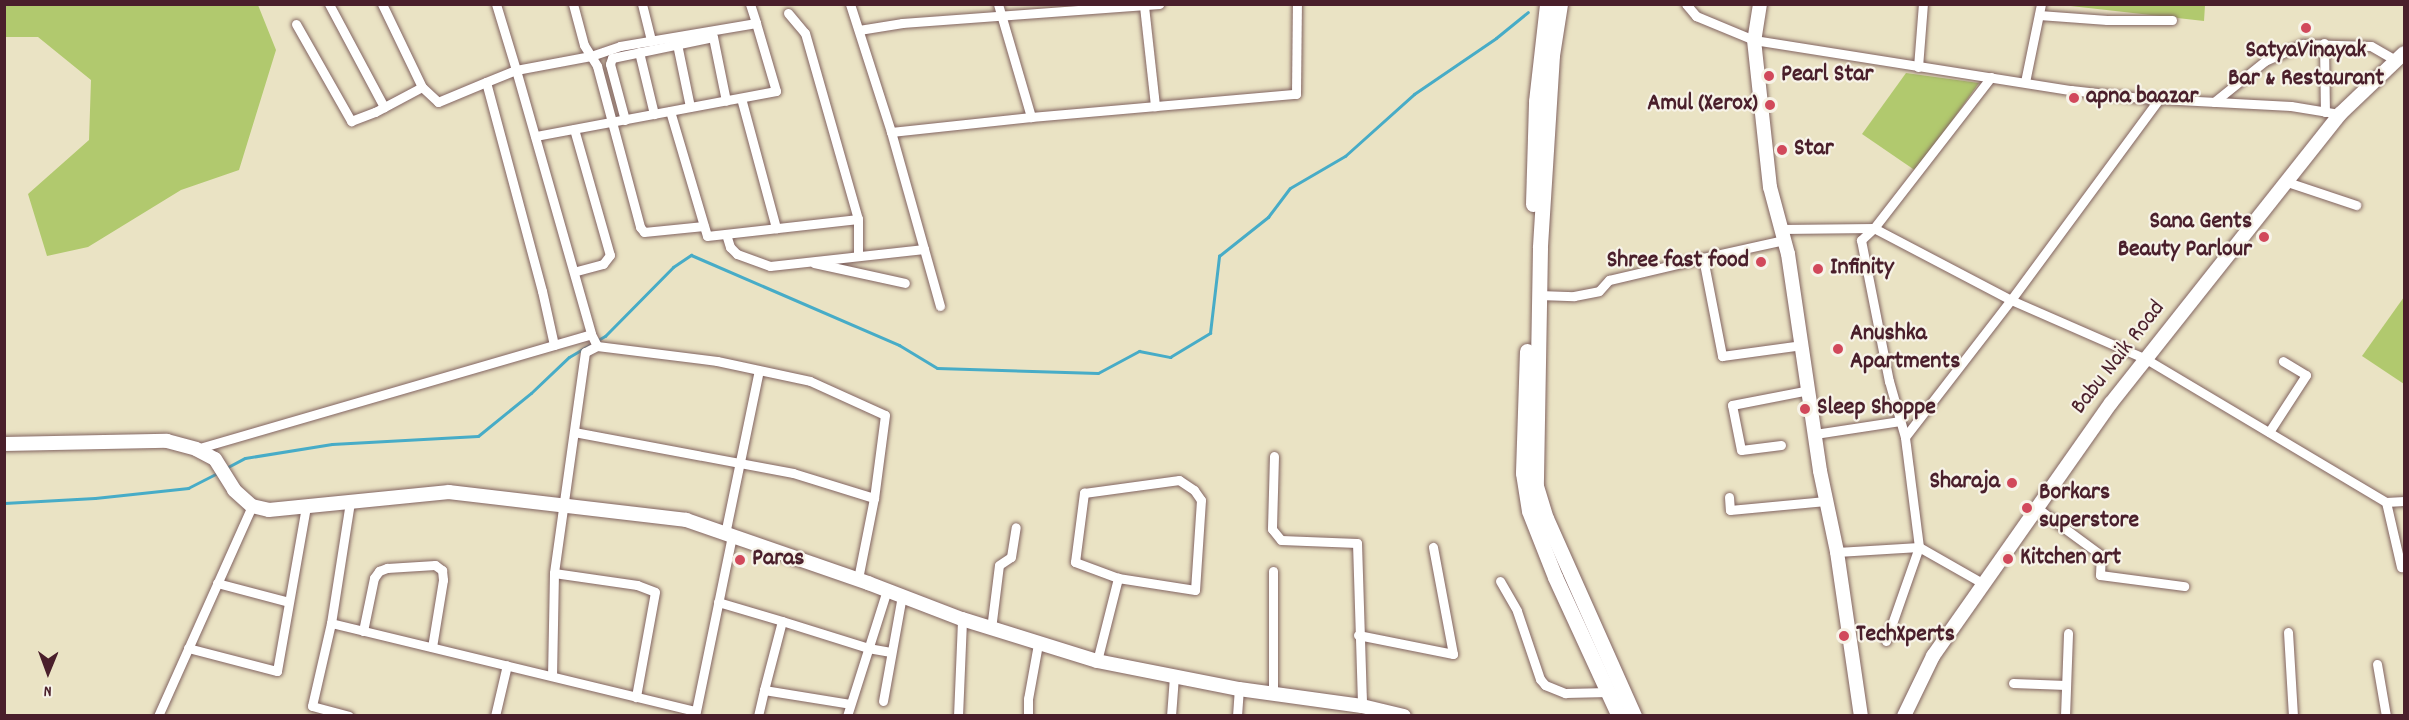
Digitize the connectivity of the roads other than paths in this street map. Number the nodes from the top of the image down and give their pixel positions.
1 (329, 4) edge
2 (382, 4) edge
3 (496, 4) edge
4 (573, 4) edge
5 (642, 4) edge
6 (750, 4) edge
7 (850, 4) edge
8 (998, 4) edge
9 (1159, 4) edge
10 (1297, 4) edge
11 (1547, 4) edge
12 (1560, 4) edge
13 (1686, 4) edge
14 (1760, 4) edge
15 (1923, 4) edge
16 (2041, 4) edge
17 (1144, 6) edge
18 (1098, 7) edge
19 (788, 13) dead end
20 (2039, 15) junction
21 (1002, 17) junction
22 (2172, 20) dead end
23 (296, 24) dead end
24 (756, 24) junction
25 (859, 30) junction
26 (1754, 40) junction
27 (651, 41) junction
28 (2324, 43) junction
29 (677, 44) junction
30 (639, 52) junction
31 (591, 56) junction
32 (2401, 57) edge
33 (1918, 67) junction
34 (516, 70) junction
35 (1991, 77) junction
36 (486, 82) junction
37 (2025, 82) junction
38 (422, 87) junction
39 (741, 98) junction
40 (2158, 99) junction
41 (726, 101) junction
42 (2214, 102) junction
43 (1155, 106) junction
44 (384, 107) junction
45 (690, 107) junction
46 (670, 111) junction
47 (2325, 112) junction
48 (654, 114) junction
49 (2340, 114) junction
50 (1031, 117) junction
51 (625, 120) junction
52 (612, 122) junction
53 (574, 129) junction
54 (891, 132) junction
55 (535, 136) junction
56 (2287, 182) junction
57 (2356, 205) dead end
58 (858, 219) junction
59 (704, 226) junction
60 (776, 228) junction
61 (1874, 228) junction
62 (726, 234) junction
63 (1783, 235) junction
64 (924, 249) junction
65 (858, 256) junction
66 (1703, 258) junction
67 (806, 262) junction
68 (574, 272) junction
69 (905, 283) dead end
70 (1539, 294) junction
71 (2011, 300) junction
72 (940, 306) dead end
73 (591, 334) junction
74 (554, 345) junction
75 (1802, 345) junction
76 (597, 346) junction
77 (2146, 359) junction
78 (2283, 361) dead end
79 (759, 370) junction
80 (1809, 390) junction
81 (1900, 421) junction
82 (573, 432) junction
83 (2269, 432) junction
84 (1815, 434) junction
85 (1905, 437) junction
86 (4, 444) edge
87 (1781, 445) dead end
88 (196, 449) junction
89 (1274, 456) dead end
90 (739, 462) junction
91 (1729, 497) dead end
92 (874, 498) junction
93 (1826, 501) junction
94 (2404, 501) edge
95 (350, 502) junction
96 (2386, 502) junction
97 (563, 505) junction
98 (252, 506) junction
99 (306, 507) junction
100 (2037, 508) junction
101 (1016, 527) dead end
102 (728, 535) junction
103 (1433, 547) dead end
104 (1919, 547) junction
105 (1837, 552) junction
106 (2401, 567) dead end
107 (1273, 571) dead end
108 (554, 573) junction
109 (1118, 578) junction
110 (858, 579) junction
111 (1500, 581) dead end
112 (217, 583) junction
113 (1984, 584) junction
114 (2184, 586) dead end
115 (887, 590) junction
116 (902, 596) junction
117 (289, 602) junction
118 (718, 602) junction
119 (962, 619) junction
120 (782, 621) junction
121 (331, 623) junction
122 (992, 629) junction
123 (363, 631) junction
124 (2288, 632) dead end
125 (2068, 633) dead end
126 (1358, 635) junction
127 (1886, 641) dead end
128 (1038, 644) junction
129 (432, 647) junction
130 (188, 648) junction
131 (868, 648) junction
132 (891, 652) junction
133 (1097, 661) junction
134 (2377, 664) dead end
135 (507, 665) junction
136 (552, 676) junction
137 (1174, 676) junction
138 (2013, 683) dead end
139 (2066, 685) junction
140 (1239, 689) junction
141 (764, 690) junction
142 (1609, 692) junction
143 (1273, 694) junction
144 (636, 697) junction
145 (883, 701) dead end
146 (850, 704) junction
147 (1362, 706) junction
148 (695, 713) edge
149 (1377, 713) edge
150 (158, 716) edge
151 (349, 716) edge
152 (495, 716) edge
153 (758, 716) edge
154 (847, 716) edge
155 (958, 716) edge
156 (1028, 716) edge
157 (1171, 716) edge
158 (1237, 716) edge
159 (1404, 716) edge
160 (1619, 716) edge
161 (1634, 716) edge
162 (1862, 716) edge
163 (1904, 716) edge
164 (2065, 716) edge
165 (2293, 716) edge
166 (2386, 716) edge

1 - 44 street
2 - 38 street
3 - 34 street
4 - 31 street
5 - 27 street
6 - 24 street
7 - 25 street
8 - 21 street
9 - 17 street
10 - 43 street
11 - 142 main road
12 - 70 main road
13 - 26 street
14 - 26 main road
15 - 33 street
16 - 20 street
17 - 18 street
17 - 43 street
18 - 21 street
19 - 58 street
20 - 22 street
20 - 37 street
21 - 25 street
21 - 50 street
23 - 44 street
24 - 27 street
24 - 39 street
25 - 54 street
26 - 33 street
26 - 63 main road
27 - 31 street
28 - 32 street
28 - 42 street
28 - 47 street
29 - 30 street
29 - 41 street
29 - 45 street
30 - 48 street
30 - 51 street
31 - 34 street
31 - 52 street
32 - 49 main road, Babu Naik Road
33 - 35 street
34 - 36 street
34 - 55 street
35 - 37 street
35 - 61 street
36 - 38 street
36 - 74 street
37 - 40 street
38 - 44 street
39 - 41 street
39 - 60 street
40 - 42 street
40 - 71 street
41 - 45 street
42 - 47 street
43 - 50 street
45 - 46 street
46 - 48 street
46 - 59 street
47 - 49 street
48 - 51 street
49 - 56 main road, Babu Naik Road
50 - 54 street
51 - 52 street
52 - 53 street
52 - 59 street
53 - 55 street
53 - 68 street
54 - 64 street
55 - 68 street
56 - 57 street
56 - 77 main road, Babu Naik Road
58 - 60 street
58 - 65 street
59 - 62 street
60 - 62 street
61 - 63 street
61 - 71 street
61 - 81 street
62 - 67 street
63 - 66 street
63 - 75 main road
64 - 65 street
64 - 72 street
65 - 67 street
66 - 70 street
66 - 75 street
67 - 69 street
68 - 73 street
70 - 161 main road
71 - 77 street
71 - 85 street
73 - 74 street
73 - 76 street
74 - 88 street
75 - 80 main road
76 - 79 street
76 - 82 street
77 - 83 street
77 - 100 main road, Babu Naik Road
78 - 83 street
79 - 90 street
79 - 92 street
80 - 84 main road
80 - 87 street
81 - 84 street
81 - 85 street
82 - 90 street
82 - 97 street
83 - 96 street
84 - 93 main road
85 - 104 street
86 - 88 main road
88 - 98 main road
89 - 126 street
90 - 92 street
90 - 102 street
91 - 93 street
92 - 110 street
93 - 105 main road
94 - 96 street
95 - 97 main road
95 - 99 main road
95 - 121 street
96 - 106 street
97 - 102 main road
97 - 108 street
98 - 99 main road
98 - 112 street
99 - 117 street
100 - 113 main road, Babu Naik Road
100 - 114 street
101 - 122 street
102 - 110 main road
102 - 118 street
103 - 126 street
104 - 105 street
104 - 113 street
104 - 127 street
105 - 162 main road
107 - 143 street
108 - 136 street
108 - 144 street
109 - 109 street
109 - 133 street
110 - 115 main road
111 - 142 street
112 - 117 street
112 - 130 street
113 - 163 main road, Babu Naik Road
115 - 116 main road
115 - 131 street
116 - 119 main road
116 - 132 street
117 - 130 street
118 - 120 street
118 - 148 street
119 - 122 main road
119 - 155 street
120 - 131 street
120 - 141 street
121 - 123 street
121 - 151 street
122 - 128 main road
123 - 129 street
123 - 129 street
124 - 165 street
125 - 139 street
126 - 147 street
128 - 133 main road
128 - 156 street
129 - 135 street
130 - 150 street
131 - 132 street
131 - 146 street
132 - 145 street
133 - 137 main road
134 - 166 street
135 - 136 street
135 - 152 street
136 - 144 street
137 - 140 main road
137 - 157 street
138 - 139 street
139 - 164 street
140 - 143 main road
140 - 158 street
141 - 146 street
141 - 153 street
142 - 160 main road
143 - 147 main road
144 - 148 street
146 - 154 street
147 - 149 main road
149 - 159 main road

